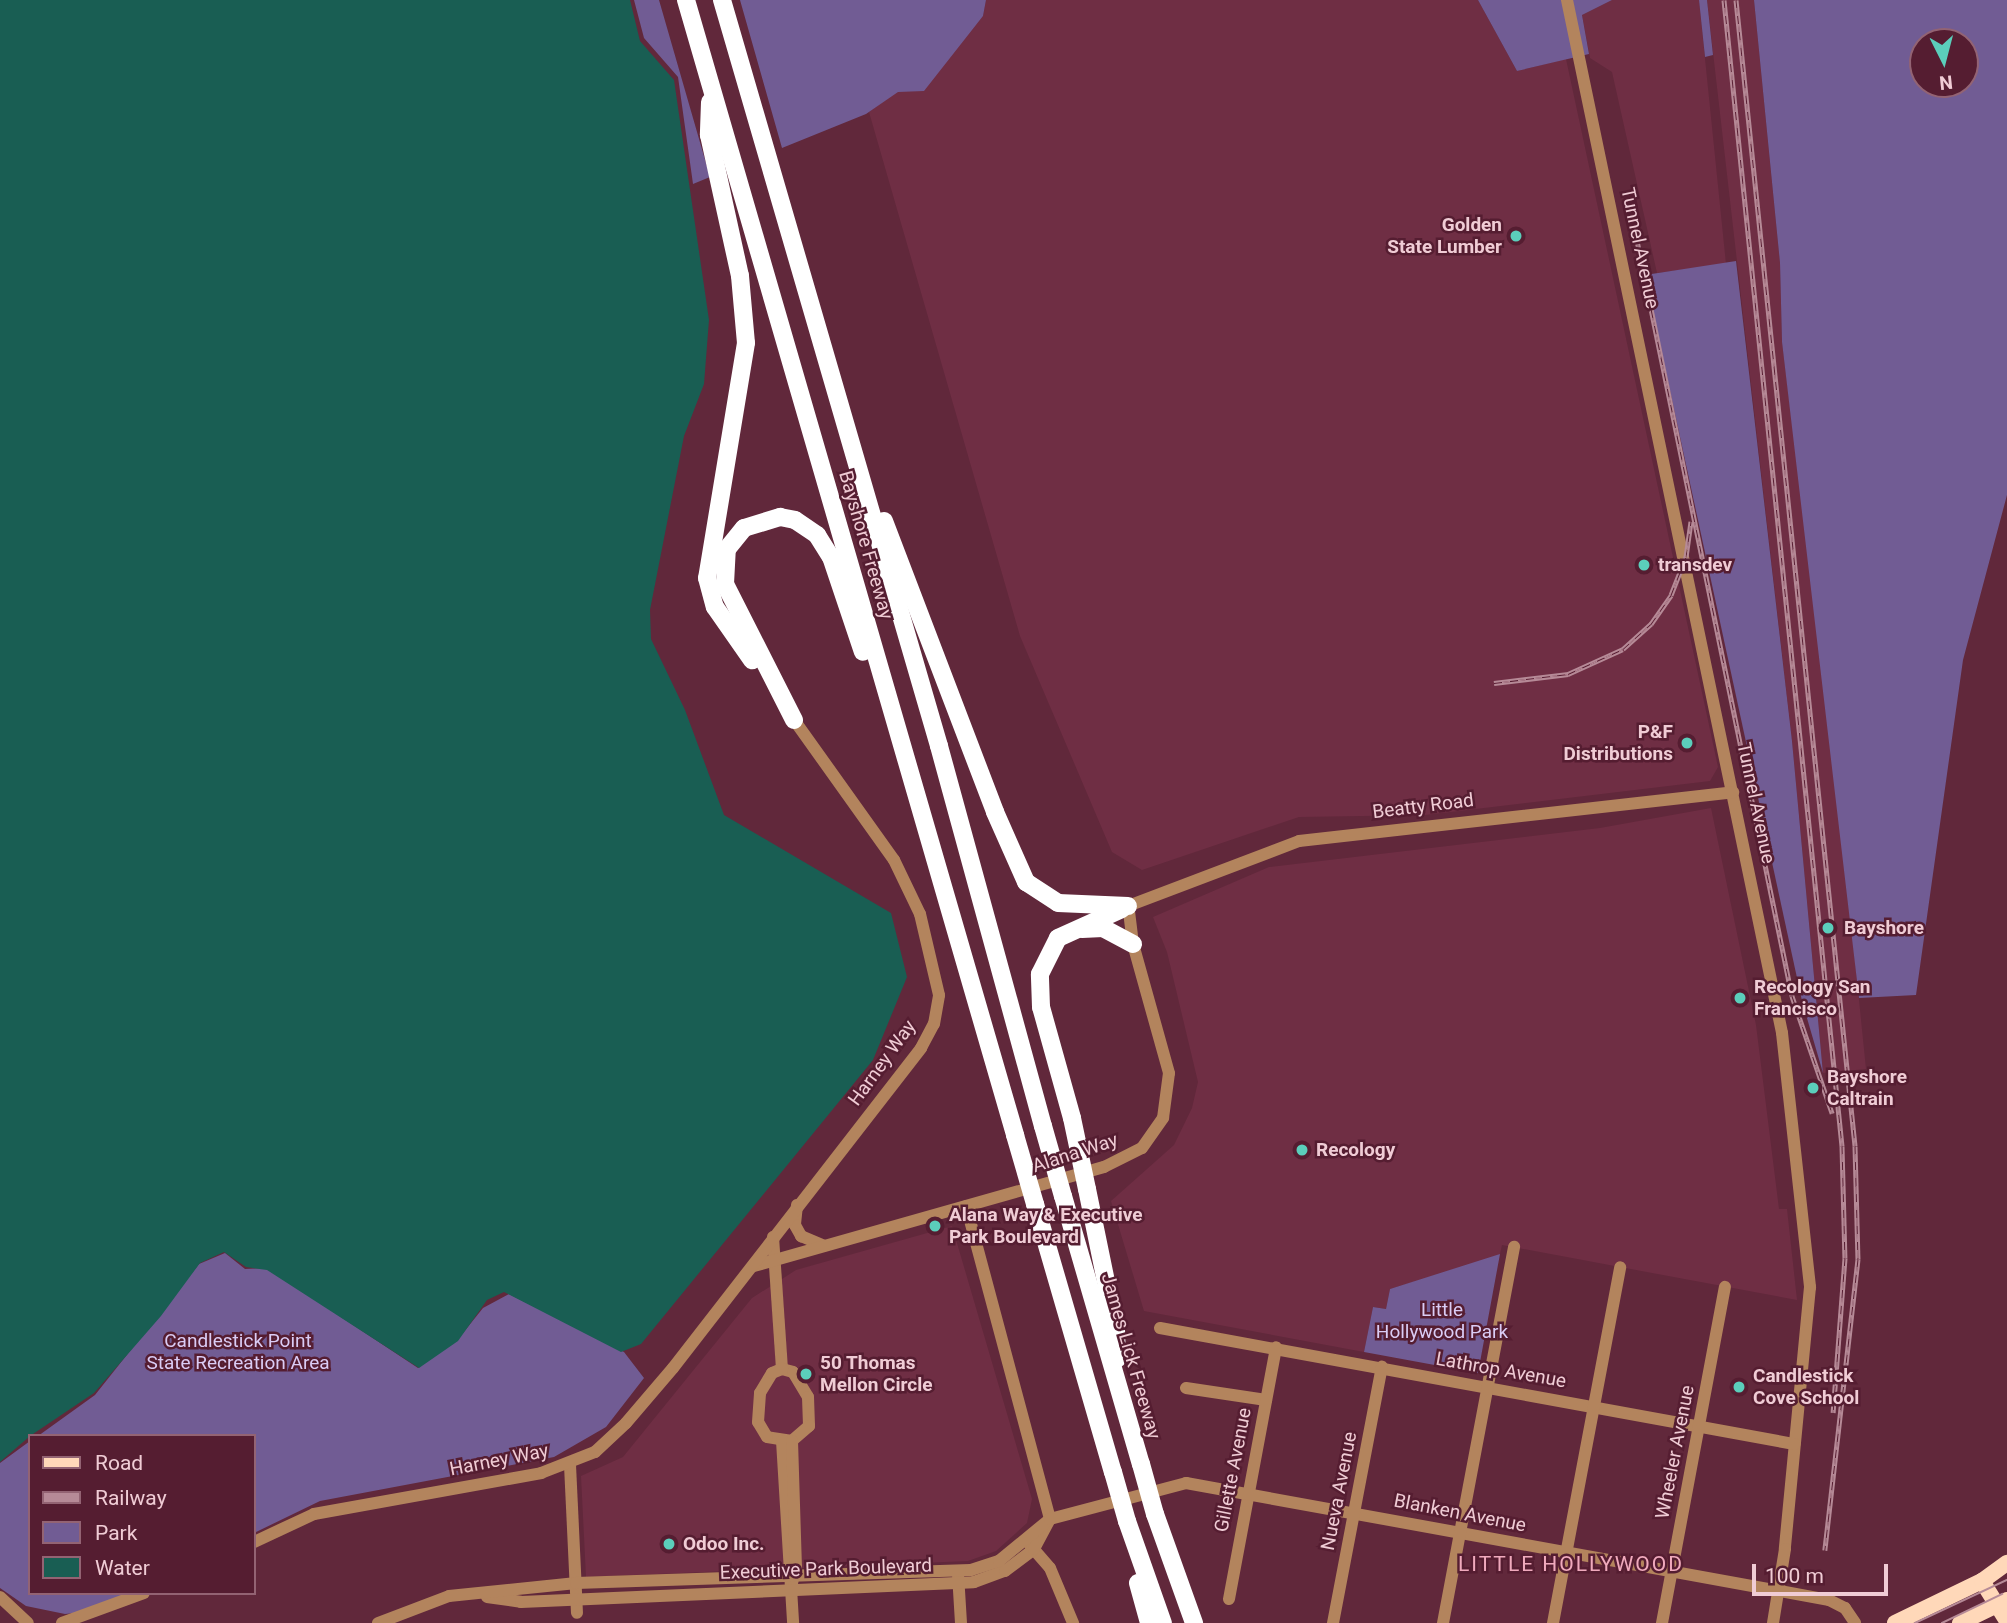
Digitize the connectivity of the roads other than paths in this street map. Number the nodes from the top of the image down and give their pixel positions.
1 (685, 0) edge
2 (722, 0) edge
3 (1567, 0) edge
4 (710, 85) junction
5 (845, 424) junction
6 (794, 720) junction
7 (1733, 792) junction
8 (947, 898) junction
9 (1128, 906) junction
10 (1133, 944) junction
11 (1045, 958) junction
12 (1036, 1099) joint
13 (797, 1204) junction
14 (966, 1206) junction
15 (775, 1233) junction
16 (831, 1245) junction
17 (1514, 1247) dead end
18 (774, 1262) junction
19 (754, 1266) junction
20 (1620, 1267) dead end
21 (1726, 1287) dead end
22 (1160, 1328) dead end
23 (1276, 1347) junction
24 (1382, 1367) junction
25 (782, 1368) junction
26 (1118, 1387) junction
27 (1488, 1387) junction
28 (1186, 1388) dead end
29 (1266, 1400) junction
30 (1594, 1406) junction
31 (1699, 1426) junction
32 (787, 1441) junction
33 (1794, 1444) junction
34 (570, 1465) junction
35 (1249, 1493) junction
36 (1354, 1513) junction
37 (1050, 1519) junction
38 (1127, 1521) junction
39 (1460, 1533) junction
40 (256, 1541) edge
41 (1029, 1544) junction
42 (1566, 1552) junction
43 (2007, 1563) edge
44 (1672, 1573) junction
45 (958, 1577) junction
46 (1982, 1581) junction
47 (791, 1582) junction
48 (576, 1583) junction
49 (527, 1588) junction
50 (1779, 1593) junction
51 (139, 1595) edge
52 (481, 1595) junction
53 (0, 1597) edge
54 (577, 1599) junction
55 (1229, 1599) dead end
56 (527, 1602) junction
57 (577, 1613) dead end
58 (2003, 1614) edge
59 (28, 1623) edge
60 (62, 1623) edge
61 (378, 1623) edge
62 (793, 1623) edge
63 (961, 1623) edge
64 (1073, 1623) edge
65 (1149, 1623) edge
66 (1163, 1623) edge
67 (1194, 1623) edge
68 (1334, 1623) edge
69 (1443, 1623) edge
70 (1553, 1623) edge
71 (1662, 1623) edge
72 (1773, 1623) edge
73 (1855, 1623) edge
74 (1895, 1623) edge
75 (1960, 1623) edge

1 - 4 highway, Bayshore Freeway
2 - 5 highway, Bayshore Freeway
3 - 7 street, Tunnel Avenue
4 - 6 highway
4 - 8 highway, Bayshore Freeway
5 - 9 highway
5 - 12 highway, Bayshore Freeway
6 - 8 highway
6 - 13 street, Harney Way
7 - 9 street, Beatty Road
7 - 33 street, Tunnel Avenue
8 - 38 highway, Bayshore Freeway, bridge
9 - 10 street, Alana Way
9 - 11 highway
10 - 11 highway
10 - 14 street, Alana Way
11 - 26 highway, bridge
12 - 26 highway, James Lick Freeway, bridge
13 - 15 street, Harney Way
13 - 16 street
14 - 16 street, Alana Way
14 - 37 street
15 - 18 street
15 - 19 street, Harney Way
16 - 18 street, Alana Way
17 - 27 street
18 - 19 street
18 - 25 street
19 - 34 street, Harney Way
20 - 30 street
21 - 31 street, Wheeler Avenue
22 - 23 street, Lathrop Avenue
23 - 24 street, Lathrop Avenue
23 - 29 street, Gillette Avenue
24 - 27 street, Lathrop Avenue
24 - 36 street, Nueva Avenue
25 - 32 street
25 - 32 street
26 - 67 highway, James Lick Freeway, bridge
27 - 30 street, Lathrop Avenue
27 - 39 street
28 - 29 street
29 - 35 street, Gillette Avenue
30 - 31 street, Lathrop Avenue
30 - 42 street
31 - 33 street, Lathrop Avenue
31 - 44 street, Wheeler Avenue
32 - 47 street
33 - 50 street, Tunnel Avenue
34 - 40 street, Harney Way
34 - 48 street
35 - 36 street, Blanken Avenue
35 - 37 street, Blanken Avenue
35 - 55 street, Gillette Avenue
36 - 39 street, Blanken Avenue
36 - 68 street, Nueva Avenue
37 - 41 street, Executive Park Boulevard
38 - 65 highway
38 - 66 highway
39 - 42 street, Blanken Avenue
39 - 69 street
41 - 45 street, Executive Park Boulevard
41 - 64 street
42 - 44 street, Blanken Avenue
42 - 70 street
43 - 46 main road
44 - 50 street, Blanken Avenue
44 - 71 street, Wheeler Avenue
45 - 47 street, Executive Park Boulevard
45 - 63 street
46 - 58 main road
46 - 74 main road
47 - 48 street, Executive Park Boulevard
47 - 54 street, Executive Park Boulevard
47 - 62 street
48 - 49 street, Executive Park Boulevard
48 - 54 street
49 - 52 street, Executive Park Boulevard
49 - 56 street
50 - 72 street, Tunnel Avenue
50 - 73 street, Blanken Avenue
51 - 60 street
52 - 56 street, Executive Park Boulevard
52 - 61 street
53 - 59 street
54 - 56 street, Executive Park Boulevard
54 - 57 street
58 - 75 main road

